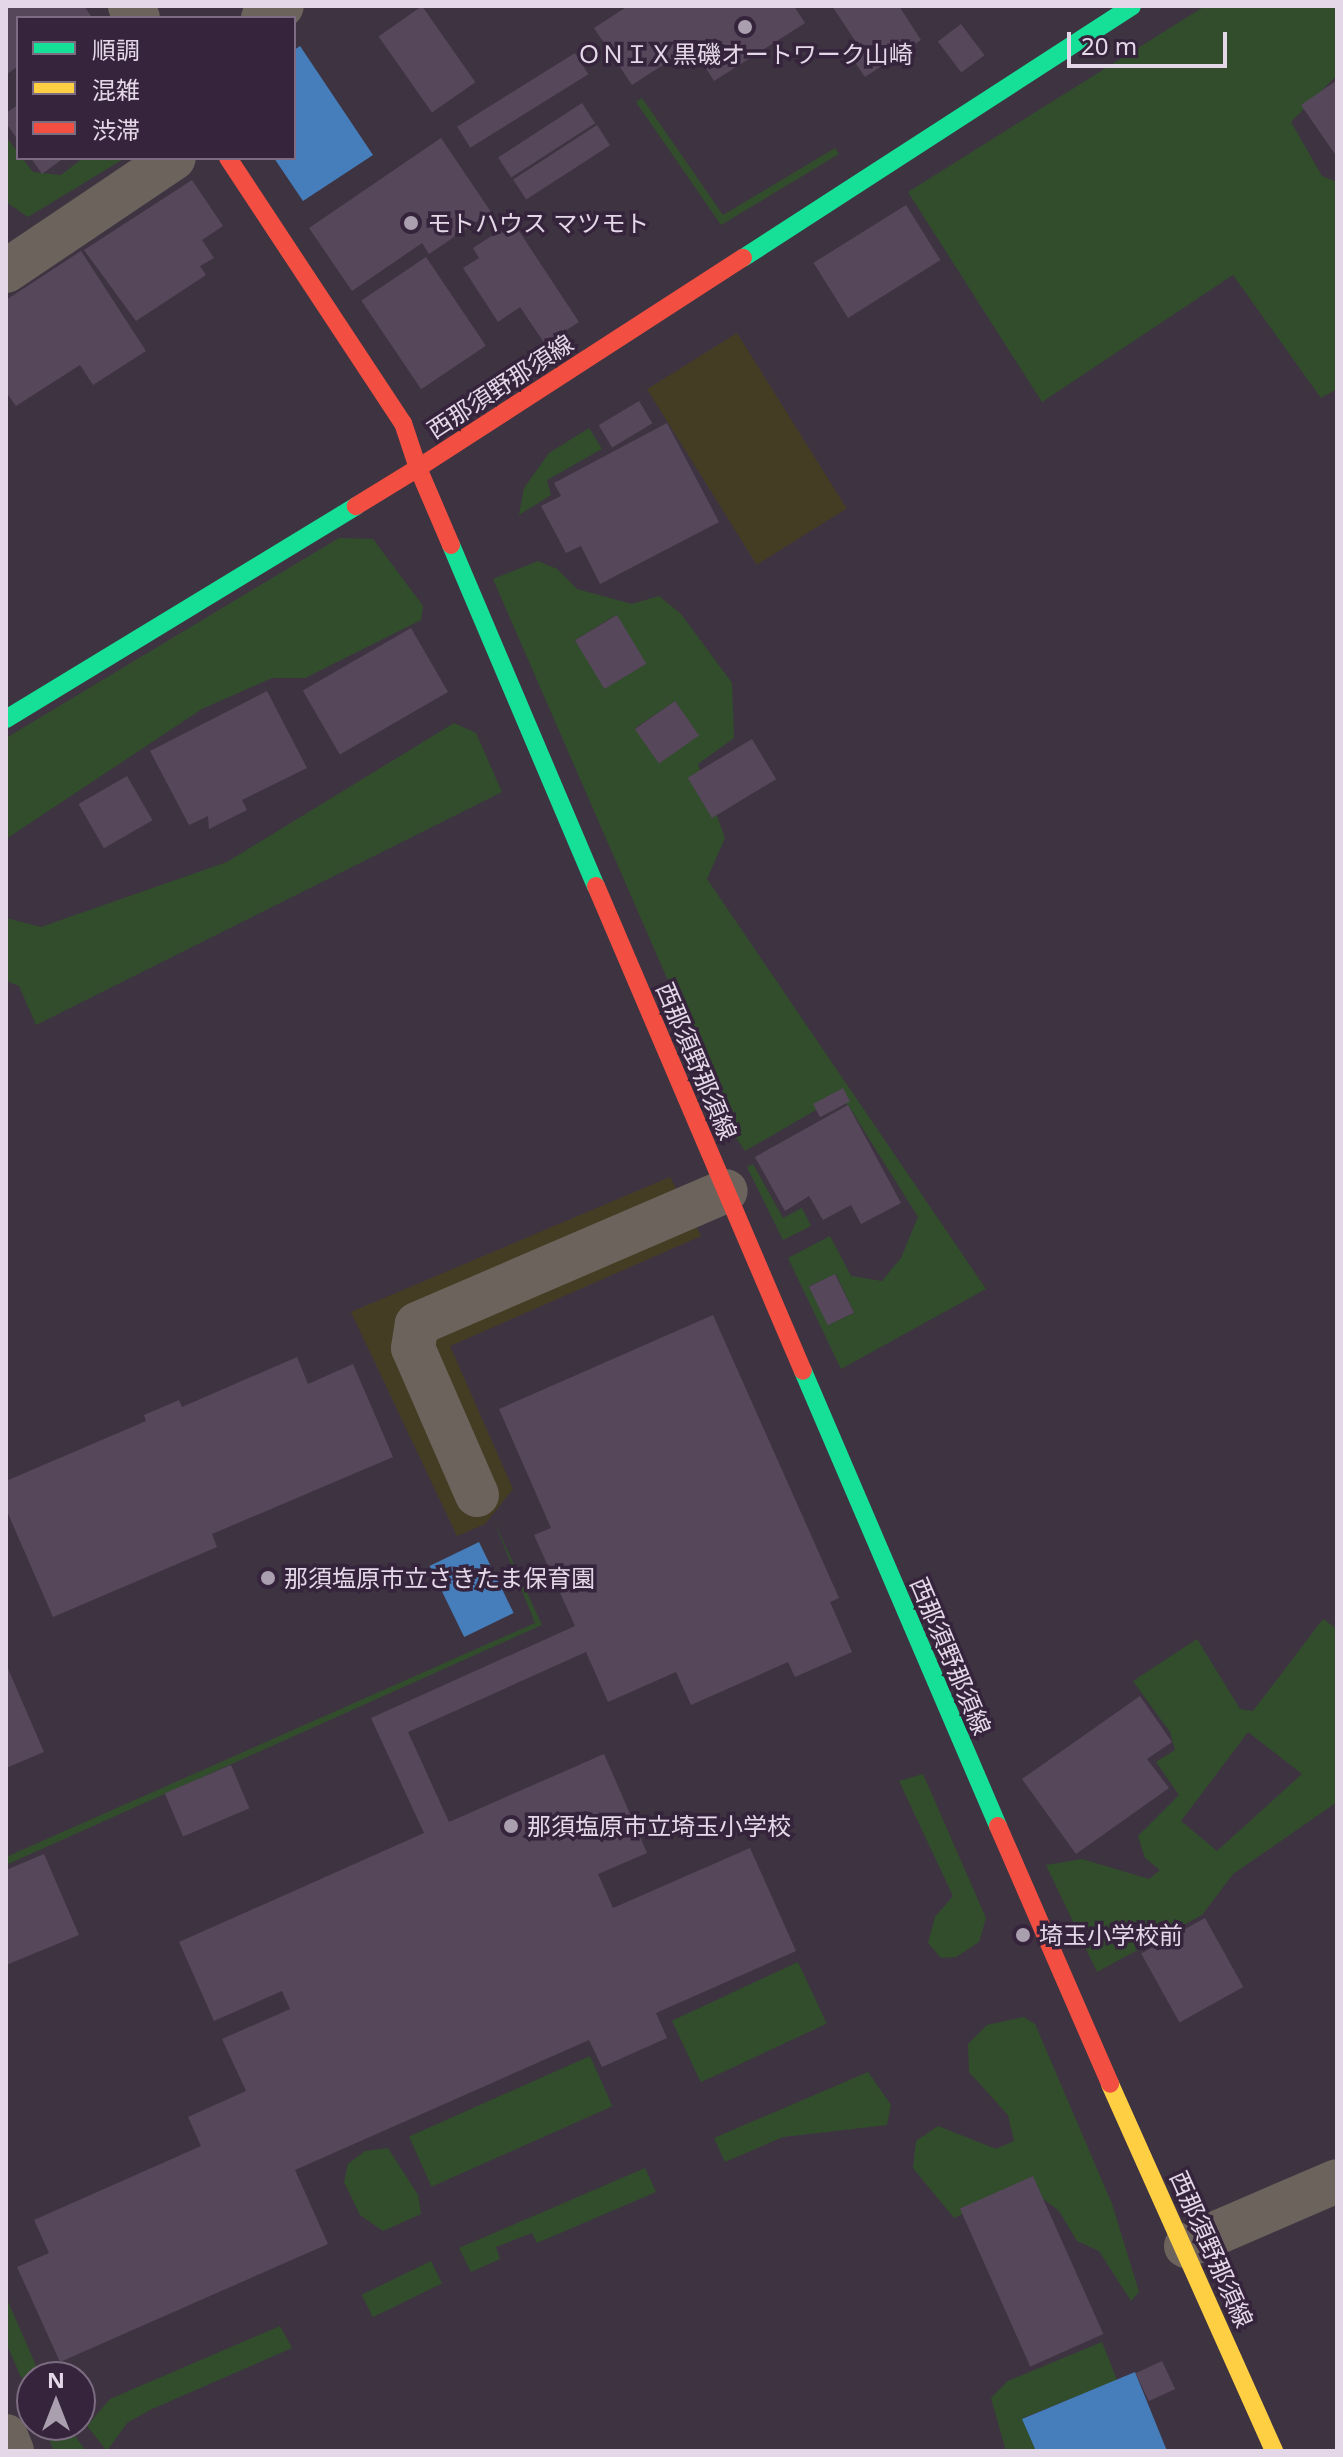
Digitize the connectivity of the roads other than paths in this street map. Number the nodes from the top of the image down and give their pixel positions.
1 (1132, 6) edge
2 (171, 160) edge
3 (229, 160) edge
4 (6, 271) edge
5 (418, 468) junction
6 (6, 719) edge
7 (726, 1191) junction
8 (477, 1495) dead end
9 (1337, 2181) edge
10 (1186, 2246) junction
11 (6, 2436) edge
12 (12, 2451) edge
13 (1274, 2451) edge

1 - 5 main road, 西那須野那須線
2 - 4 street
3 - 5 main road
5 - 6 main road
5 - 7 main road, 西那須野那須線
7 - 8 street
7 - 10 main road, 西那須野那須線
9 - 10 street
10 - 13 main road, 西那須野那須線
11 - 12 street

